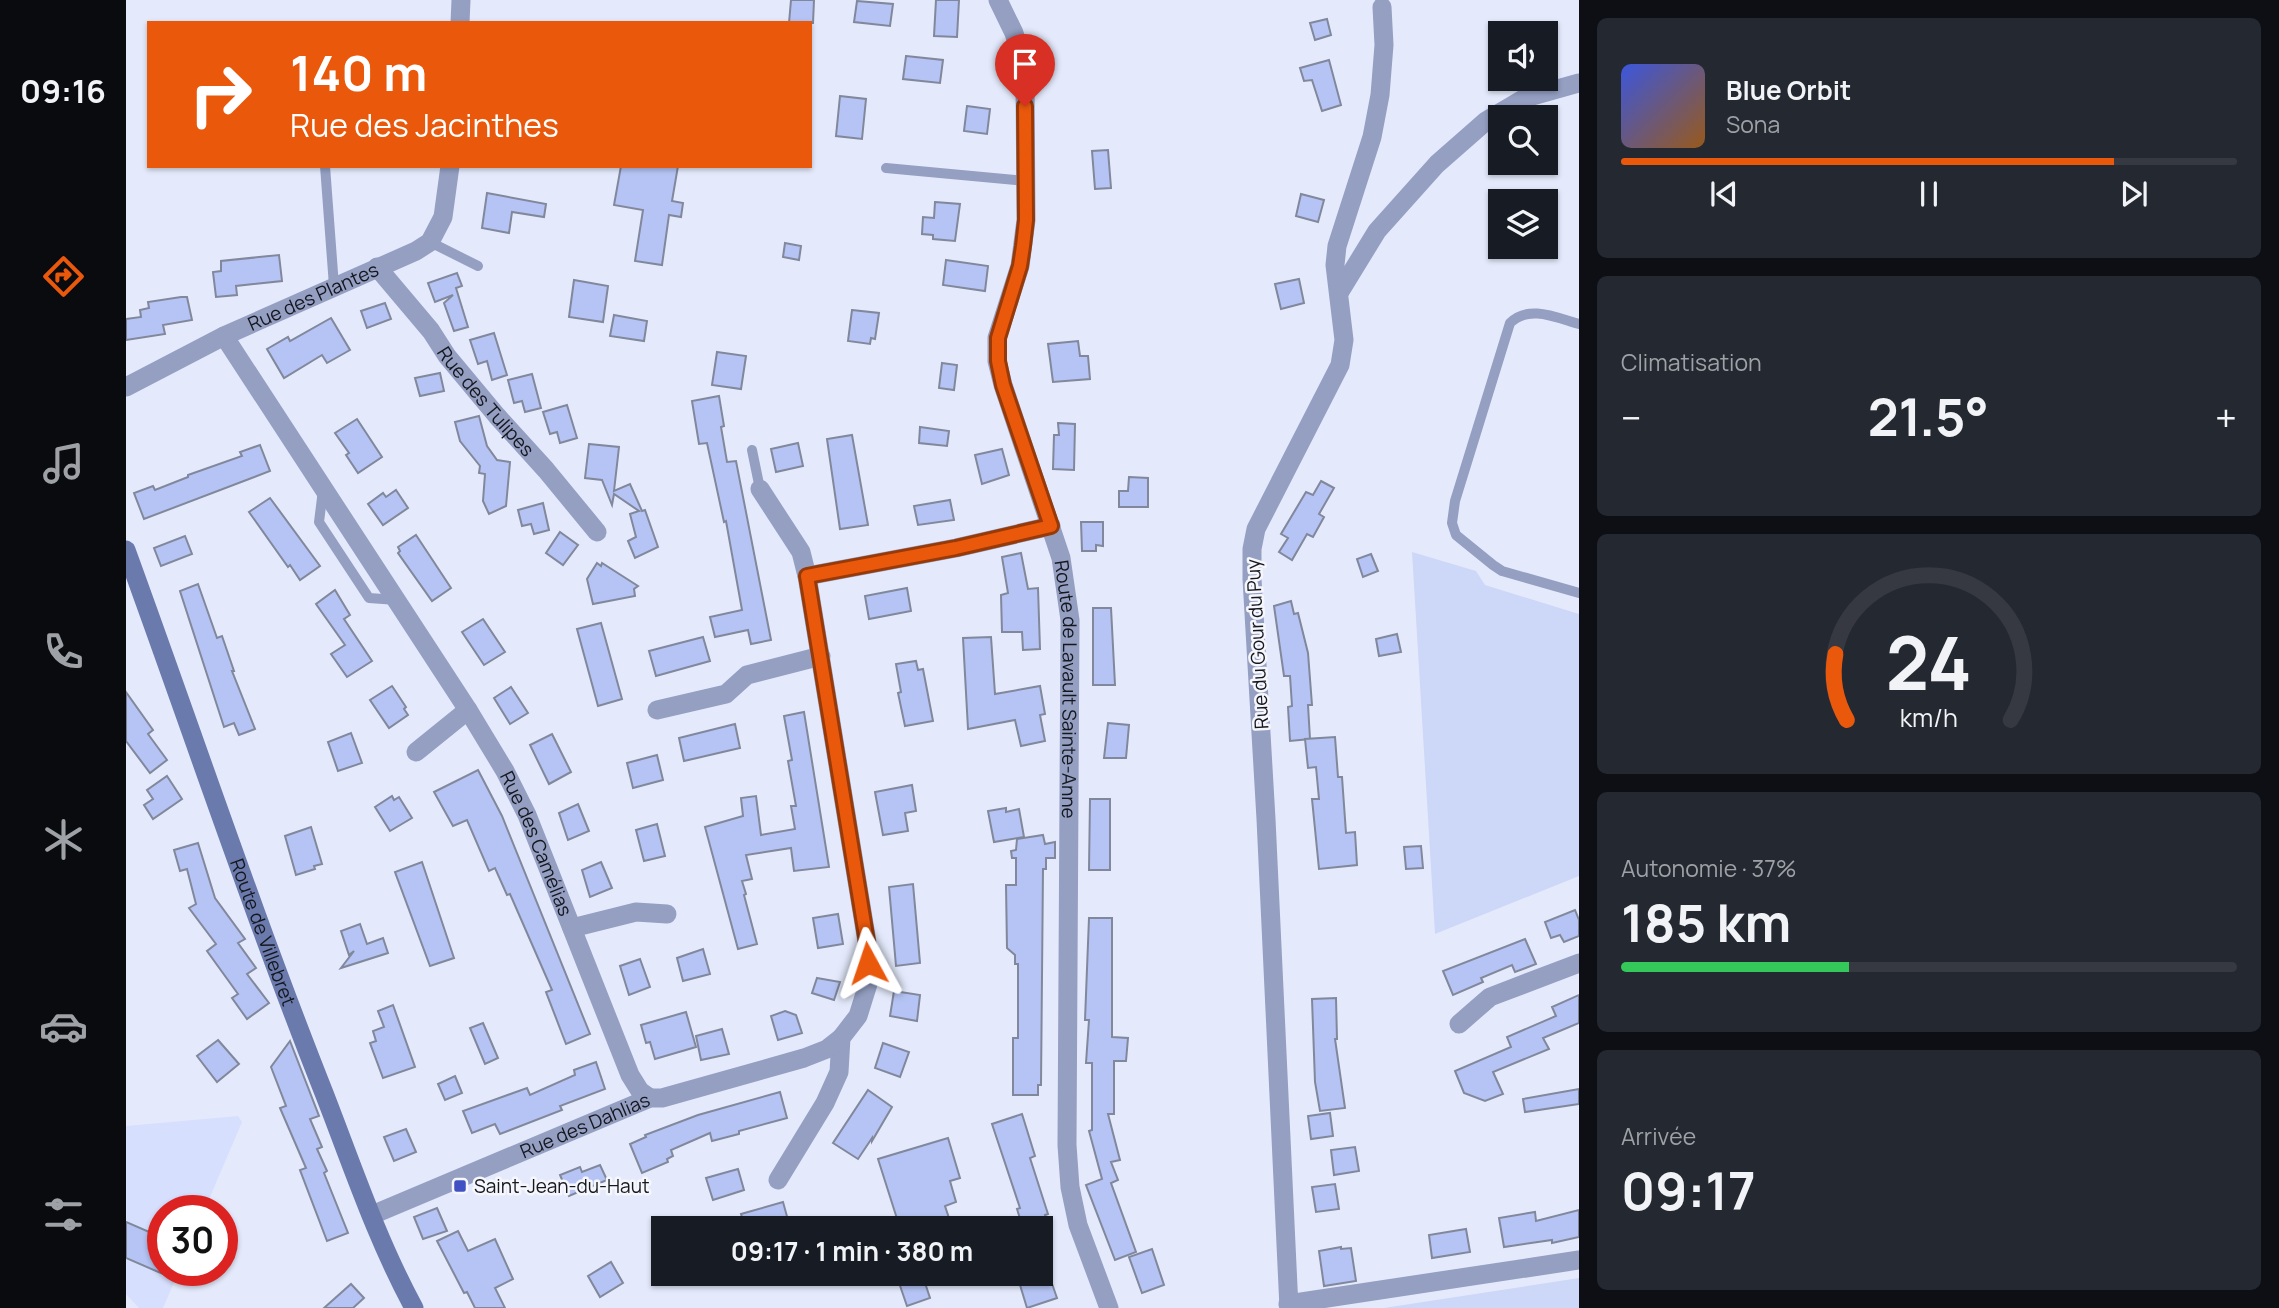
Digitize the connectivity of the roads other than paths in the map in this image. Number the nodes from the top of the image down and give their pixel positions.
1 (461, 0) edge
2 (998, 0) edge
3 (1382, 7) dead end
4 (460, 21) edge
5 (1578, 76) edge
6 (325, 168) edge
7 (450, 168) edge
8 (886, 168) dead end
9 (1025, 181) junction
10 (430, 242) junction
11 (478, 266) dead end
12 (377, 267) junction
13 (334, 286) junction
14 (1339, 293) junction
15 (1579, 324) edge
16 (224, 336) junction
17 (126, 387) edge
18 (751, 450) dead end
19 (760, 489) joint
20 (1051, 526) junction
21 (597, 532) dead end
22 (126, 550) edge
23 (807, 576) junction
24 (1579, 593) edge
25 (821, 656) junction
26 (468, 710) junction
27 (657, 710) dead end
28 (416, 752) dead end
29 (667, 914) dead end
30 (572, 928) junction
31 (1579, 963) edge
32 (1459, 1024) dead end
33 (841, 1038) junction
34 (650, 1098) junction
35 (778, 1180) dead end
36 (372, 1214) junction
37 (1579, 1260) edge
38 (1289, 1306) edge
39 (410, 1307) edge
40 (1109, 1308) edge

1 - 4 street
2 - 9 street, Route de Lavault Sainte-Anne
3 - 14 street, Rue du Gour du Puy
5 - 14 street
6 - 13 lane
7 - 10 street
8 - 9 lane
9 - 20 street, Route de Lavault Sainte-Anne
10 - 11 lane
10 - 12 street, Rue des Plantes
12 - 13 street, Rue des Plantes
12 - 21 street, Rue des Tulipes
13 - 16 street, Rue des Plantes
14 - 38 street, Rue du Gour du Puy
15 - 24 lane
16 - 17 street, Rue des Plantes
16 - 26 street, Rue des Camélias
18 - 19 lane
19 - 23 street
20 - 23 street
20 - 40 street, Route de Lavault Sainte-Anne
22 - 36 main road, Route de Villebret
23 - 25 street
25 - 27 street
25 - 33 street
26 - 28 street
26 - 30 street, Rue des Camélias
29 - 30 street
30 - 34 street, Rue des Camélias
31 - 32 street
33 - 34 street, Rue des Dahlias
33 - 35 street
34 - 36 street, Rue des Dahlias
36 - 39 main road, Route de Villebret
37 - 38 street

